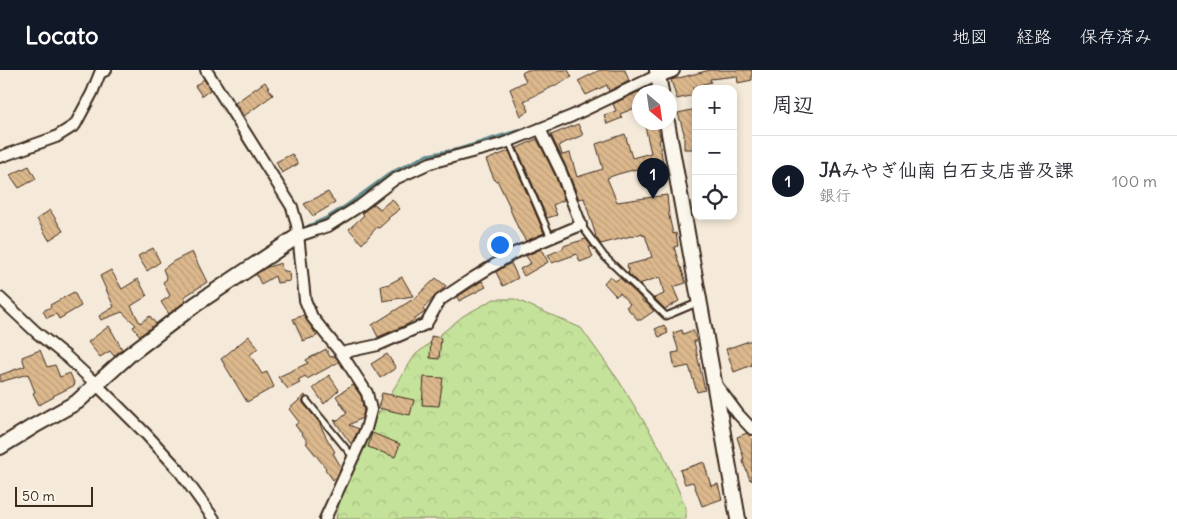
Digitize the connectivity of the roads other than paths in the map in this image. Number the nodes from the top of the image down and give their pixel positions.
1 (106, 70) edge
2 (206, 70) edge
3 (672, 70) edge
4 (657, 73) edge
5 (540, 128) junction
6 (668, 130) edge
7 (509, 141) junction
8 (0, 158) edge
9 (580, 225) junction
10 (298, 236) junction
11 (552, 238) junction
12 (0, 298) edge
13 (700, 302) junction
14 (340, 353) junction
15 (714, 382) junction
16 (97, 385) junction
17 (307, 401) dead end
18 (752, 429) edge
19 (0, 447) edge
20 (353, 458) junction
21 (214, 519) edge
22 (325, 519) edge
23 (738, 519) edge

1 - 8 street
2 - 10 street
3 - 4 street
4 - 5 street
5 - 7 street
5 - 9 street
6 - 13 street
7 - 10 street
7 - 11 lane
9 - 11 street
9 - 13 lane
10 - 14 street
10 - 16 street
11 - 14 street
12 - 16 street
13 - 15 street
14 - 20 street
15 - 18 street
15 - 23 street
16 - 19 street
16 - 21 street
17 - 20 lane
20 - 22 street

